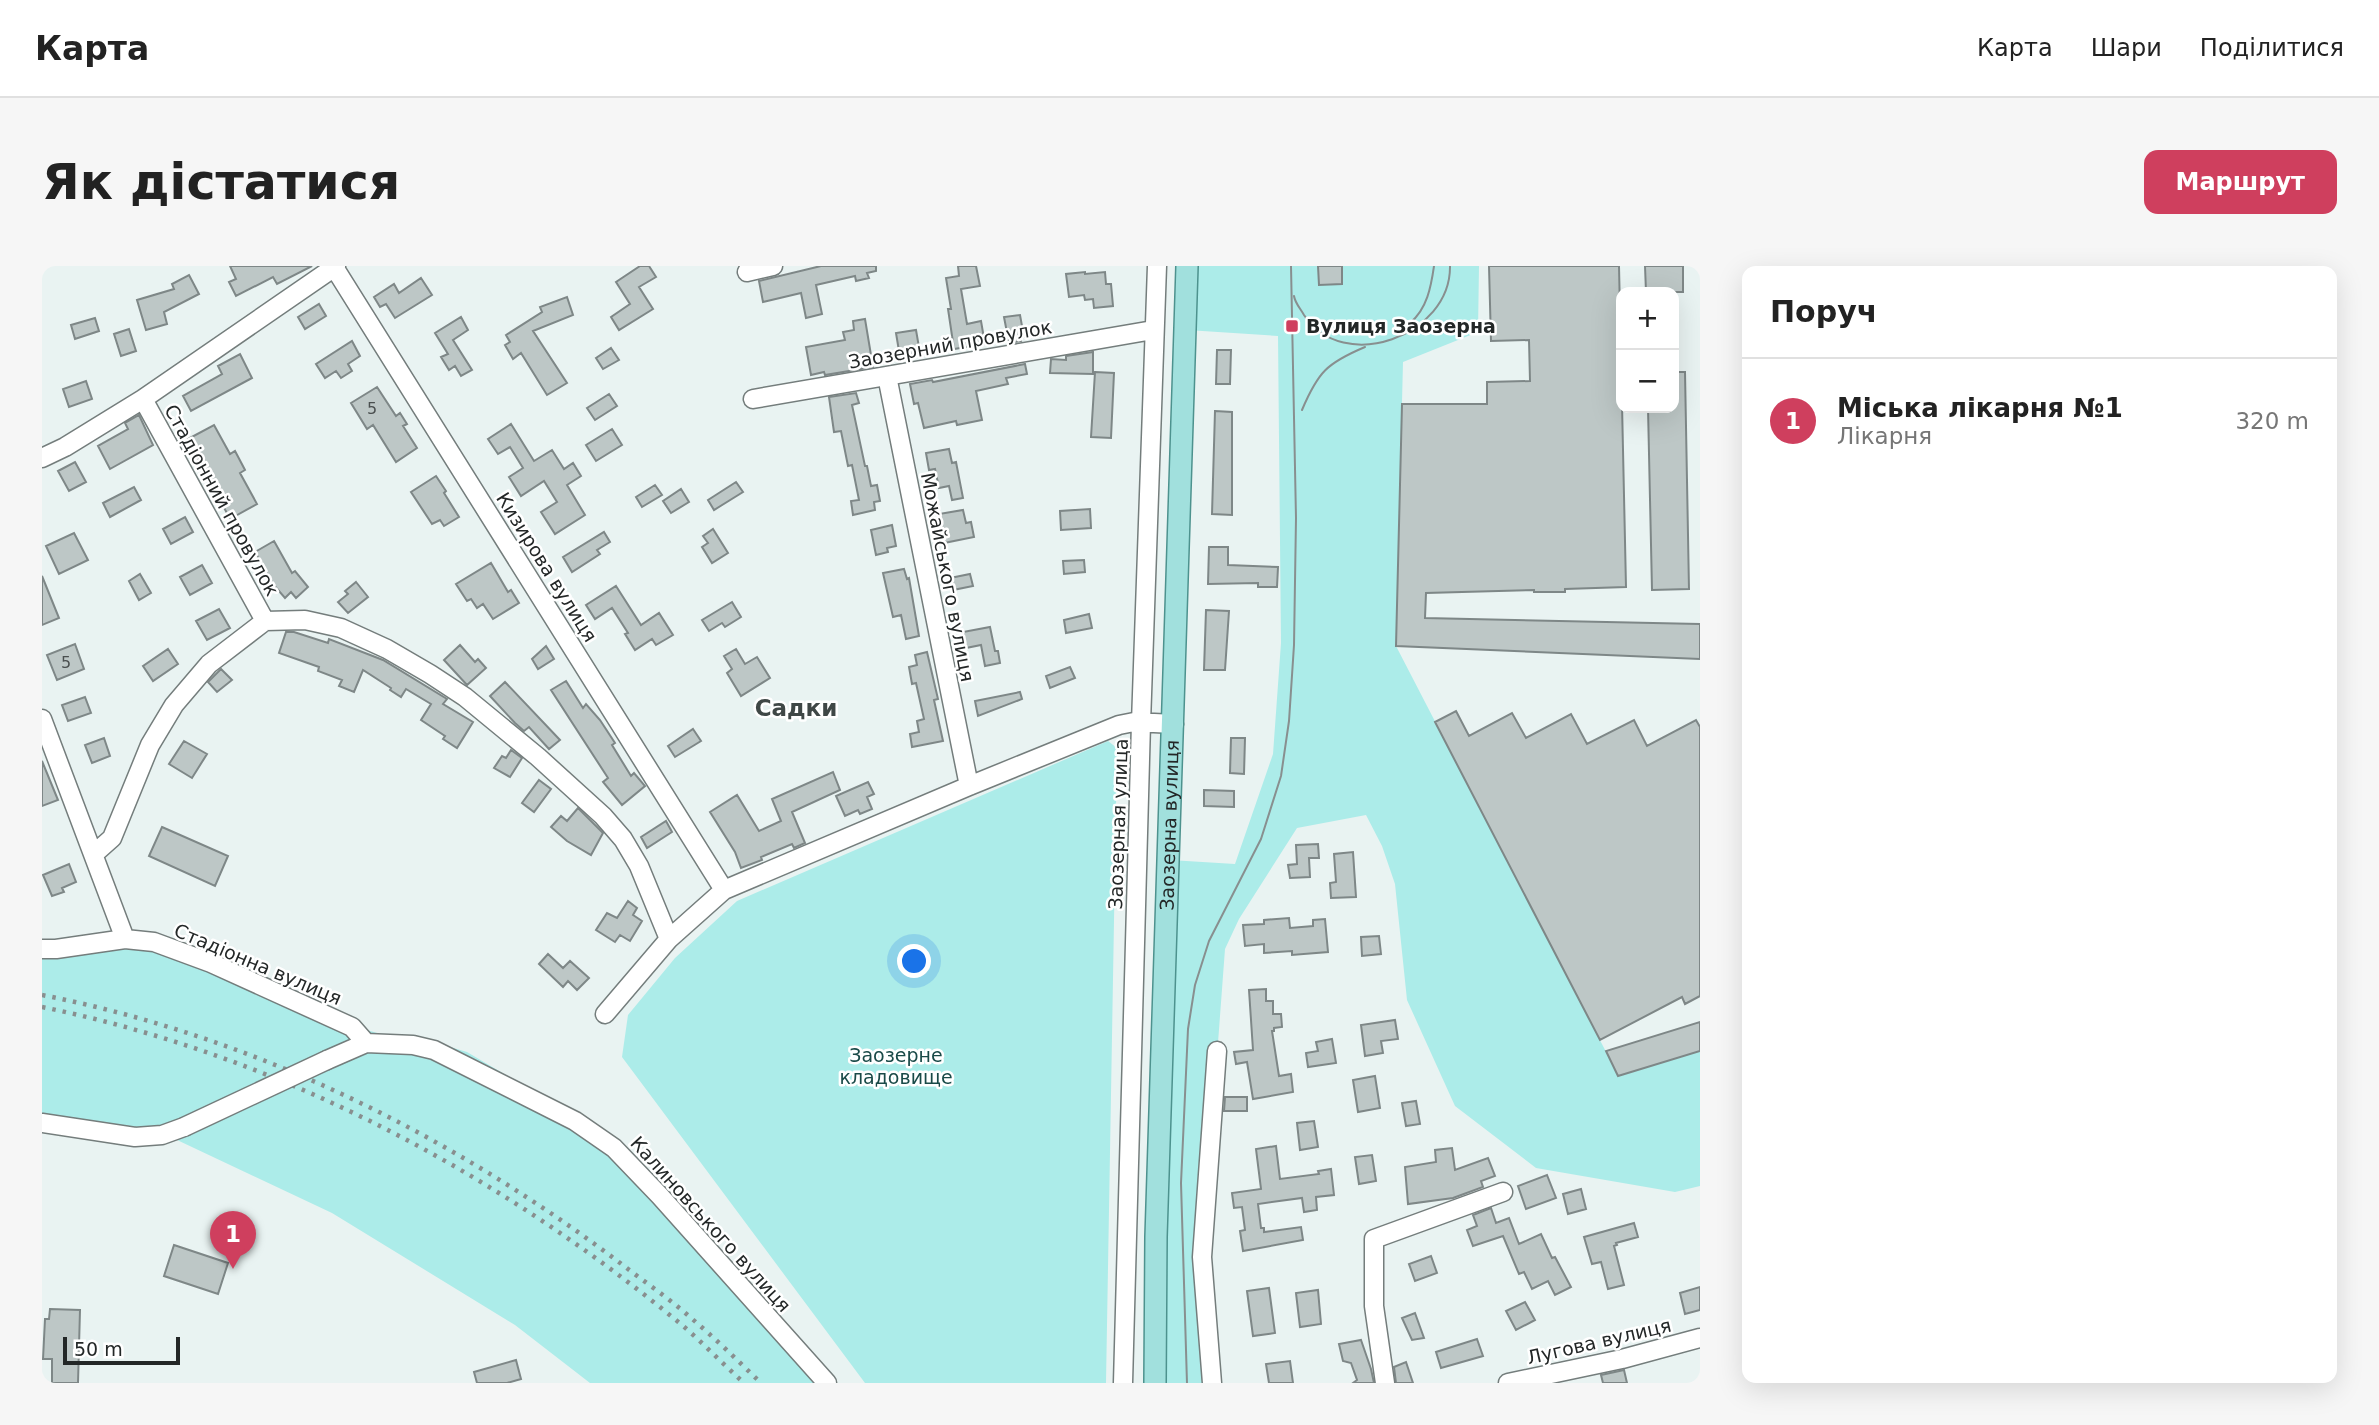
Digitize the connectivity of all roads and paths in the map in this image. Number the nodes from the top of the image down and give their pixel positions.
1 (773, 266) edge
2 (1157, 266) edge
3 (1187, 266) edge
4 (335, 267) edge
5 (747, 272) dead end
6 (1153, 330) junction
7 (887, 376) junction
8 (143, 399) junction
9 (753, 399) dead end
10 (42, 458) edge
11 (265, 621) junction
12 (42, 719) edge
13 (1141, 723) junction
14 (1174, 724) junction
15 (969, 786) junction
16 (94, 855) junction
17 (724, 890) junction
18 (125, 939) junction
19 (669, 939) junction
20 (42, 948) edge
21 (606, 1014) dead end
22 (366, 1043) junction
23 (1217, 1051) dead end
24 (42, 1123) edge
25 (1503, 1192) dead end
26 (1700, 1338) edge
27 (827, 1383) edge
28 (1123, 1383) edge
29 (1155, 1383) edge
30 (1212, 1383) edge
31 (1385, 1383) edge
32 (1508, 1383) edge

1 - 5 street
2 - 6 street, Заозерная улица
3 - 14 main road, Заозерна вулиця
4 - 8 street
4 - 17 street, Кизирова вулиця
6 - 7 street, Заозерний провулок
6 - 13 street, Заозерная улица
7 - 9 street, Заозерний провулок
7 - 15 street, Можайського вулиця
8 - 10 street
8 - 11 street, Стадіонний провулок
11 - 16 street, Стадіонний провулок
11 - 19 street, Стадіонний провулок
12 - 16 street
13 - 14 street
13 - 15 street
13 - 28 street, Заозерная улица
14 - 29 main road, Заозерна вулиця
15 - 17 street
16 - 18 street
17 - 19 street
18 - 20 street, Стадіонна вулиця
18 - 22 street, Стадіонна вулиця
19 - 21 street
22 - 24 street, Калиновського вулиця, bridge
22 - 27 street, Калиновського вулиця
23 - 30 street
25 - 31 street
26 - 32 street, Лугова вулиця

